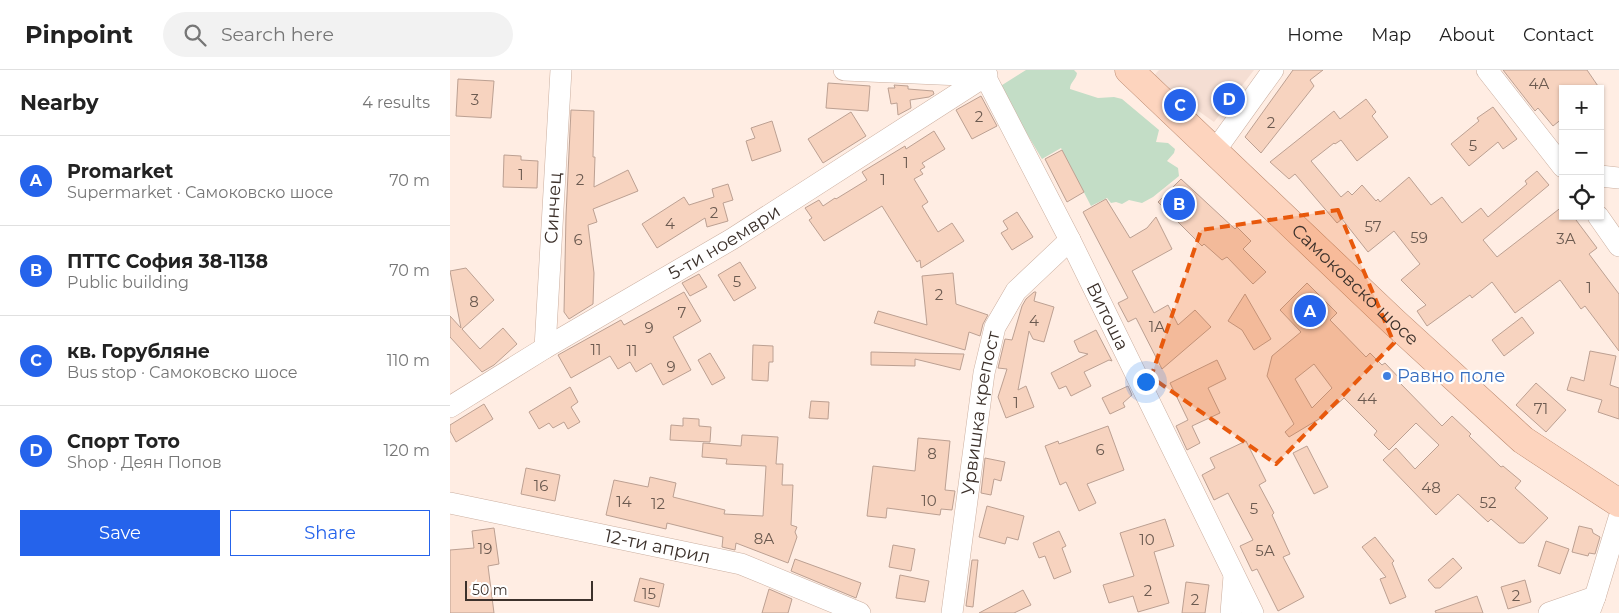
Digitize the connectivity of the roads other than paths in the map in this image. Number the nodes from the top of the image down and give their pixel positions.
1 (561, 70) edge
2 (844, 70) edge
3 (1129, 70) edge
4 (1273, 70) edge
5 (1487, 70) edge
6 (990, 73) edge
7 (1214, 152) junction
8 (1559, 162) edge
9 (1604, 176) edge
10 (1619, 178) edge
11 (1601, 220) edge
12 (1070, 240) junction
13 (1619, 246) edge
14 (545, 348) junction
15 (450, 407) edge
16 (450, 503) edge
17 (1619, 503) edge
18 (1619, 518) edge
19 (1234, 575) junction
20 (1592, 605) edge
21 (860, 613) edge
22 (952, 613) edge
23 (1231, 613) edge
24 (1253, 613) edge
25 (1549, 613) edge

1 - 14 street, Синчец
2 - 6 street
3 - 7 main road, Самоковско шосе
4 - 7 street
5 - 8 street
6 - 12 street, Витоша
6 - 14 street, 5-ти ноември
7 - 17 main road, Самоковско шосе
9 - 10 street
11 - 13 street
12 - 19 street, Витоша
12 - 22 street, Урвишка крепост
14 - 15 street, 5-ти ноември
16 - 21 street, 12-ти април
18 - 20 street
19 - 23 street
19 - 24 street, Витоша
20 - 25 street

